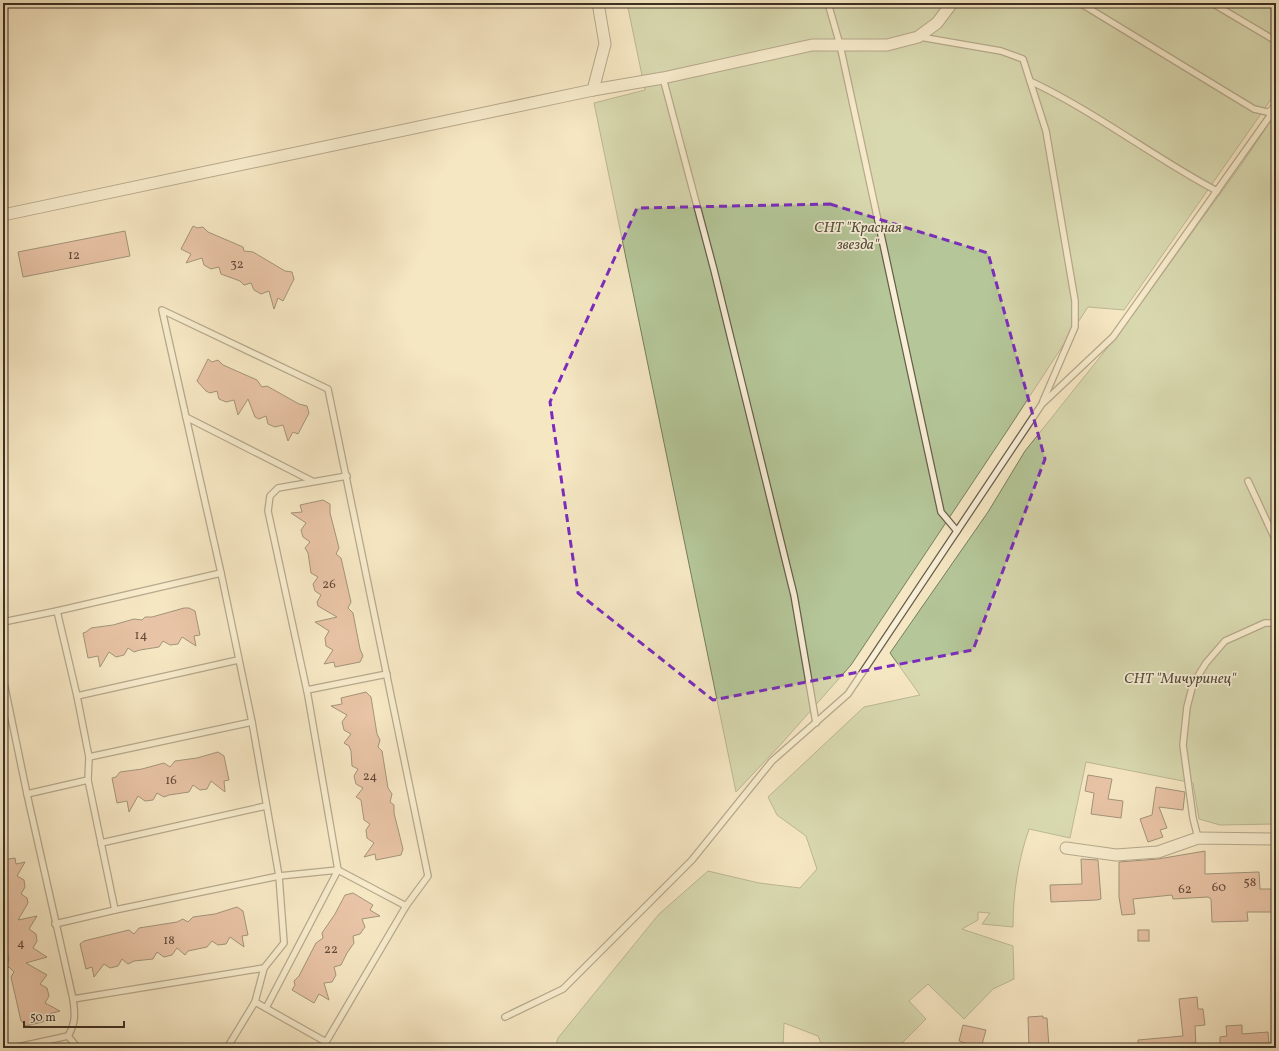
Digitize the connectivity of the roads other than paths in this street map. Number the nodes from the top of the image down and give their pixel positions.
1 (598, 3) edge
2 (828, 3) edge
3 (952, 3) edge
4 (1080, 3) edge
5 (1212, 3) edge
6 (918, 37) junction
7 (1276, 42) edge
8 (840, 45) junction
9 (663, 78) junction
10 (1030, 81) junction
11 (593, 90) junction
12 (1274, 111) edge
13 (1216, 191) junction
14 (3, 215) edge
15 (1042, 404) junction
16 (186, 417) junction
17 (347, 476) junction
18 (1248, 481) dead end
19 (313, 482) junction
20 (957, 531) junction
21 (1276, 541) edge
22 (221, 574) junction
23 (57, 612) junction
24 (3, 622) edge
25 (1276, 623) edge
26 (238, 660) junction
27 (387, 674) junction
28 (3, 678) edge
29 (307, 690) junction
30 (78, 696) junction
31 (252, 722) junction
32 (816, 722) junction
33 (89, 757) junction
34 (88, 780) junction
35 (27, 794) junction
36 (266, 806) junction
37 (1198, 838) junction
38 (1276, 839) edge
39 (101, 843) junction
40 (1066, 848) dead end
41 (338, 870) junction
42 (279, 876) junction
43 (406, 906) junction
44 (115, 910) junction
45 (55, 924) junction
46 (264, 968) junction
47 (73, 999) junction
48 (255, 1002) junction
49 (266, 1008) junction
50 (505, 1017) dead end
51 (68, 1036) junction
52 (325, 1045) edge
53 (13, 1048) edge
54 (78, 1048) edge
55 (227, 1048) edge

1 - 11 street
2 - 8 lane
3 - 6 street
4 - 12 lane
5 - 7 lane
6 - 8 street
6 - 10 lane
8 - 9 street
8 - 20 lane
9 - 11 street
9 - 32 lane
10 - 13 lane
10 - 15 lane
11 - 14 street
12 - 13 lane
13 - 15 lane
15 - 20 lane
16 - 17 lane
16 - 19 lane
16 - 22 lane
17 - 19 lane
17 - 27 lane
18 - 21 lane
19 - 29 lane
20 - 32 lane
22 - 23 lane
22 - 26 lane
23 - 24 lane
23 - 30 lane
25 - 37 lane
26 - 30 lane
26 - 31 lane
27 - 29 lane
27 - 43 lane
28 - 35 lane
29 - 41 lane
30 - 33 lane
31 - 33 lane
31 - 36 lane
32 - 50 lane
33 - 34 lane
34 - 35 lane
34 - 39 lane
35 - 45 lane
36 - 39 lane
36 - 42 lane
37 - 38 street
37 - 40 street
39 - 44 lane
41 - 42 lane
41 - 43 lane
41 - 49 lane
42 - 44 lane
42 - 46 lane
43 - 52 lane
44 - 45 lane
45 - 47 lane
46 - 47 lane
46 - 48 lane
47 - 51 lane
48 - 49 lane
48 - 55 lane
49 - 52 lane
51 - 53 lane
51 - 54 lane

